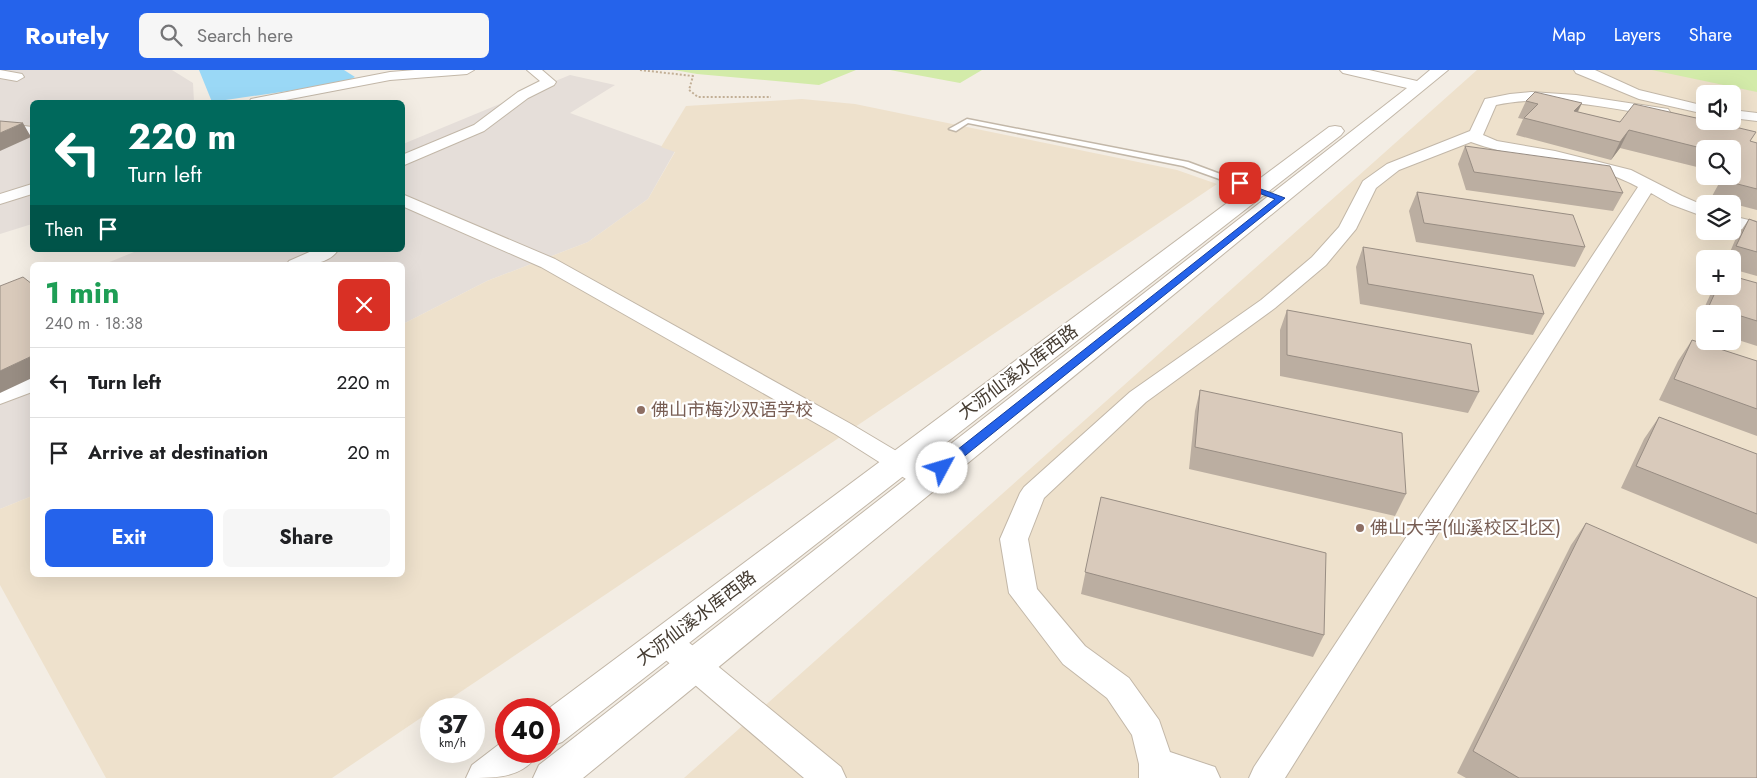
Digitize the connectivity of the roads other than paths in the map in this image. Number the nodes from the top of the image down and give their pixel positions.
1 (467, 70) edge
2 (534, 70) edge
3 (1348, 70) edge
4 (1376, 70) edge
5 (1581, 70) edge
6 (0, 74) edge
7 (17, 77) dead end
8 (1418, 78) edge
9 (268, 100) edge
10 (1671, 108) junction
11 (1696, 109) edge
12 (1741, 115) edge
13 (1757, 117) edge
14 (0, 127) edge
15 (952, 128) dead end
16 (30, 131) edge
17 (1757, 134) edge
18 (1470, 136) junction
19 (405, 160) edge
20 (1648, 185) junction
21 (30, 190) edge
22 (1269, 194) junction
23 (0, 199) edge
24 (409, 208) edge
25 (1696, 208) edge
26 (1741, 224) edge
27 (1757, 228) edge
28 (324, 252) edge
29 (302, 262) edge
30 (30, 385) edge
31 (0, 397) edge
32 (898, 463) junction
33 (926, 480) junction
34 (665, 642) junction
35 (694, 666) junction
36 (560, 722) edge
37 (505, 763) edge
38 (1156, 771) edge
39 (486, 778) edge
40 (553, 778) edge
41 (829, 778) edge
42 (1204, 778) edge
43 (1266, 778) edge

1 - 9 street
2 - 19 street
3 - 8 street
4 - 8 street
5 - 10 street
6 - 7 street
8 - 22 street
10 - 11 street
10 - 17 street
10 - 18 street
12 - 13 street
14 - 16 street
15 - 22 lane
18 - 20 street
18 - 38 street
20 - 25 street
20 - 43 street
21 - 23 street
22 - 32 street, 大沥仙溪水库西路
22 - 33 street
24 - 32 street
26 - 27 street
28 - 29 street
30 - 31 street
32 - 33 street
32 - 34 street, 大沥仙溪水库西路
33 - 35 street
34 - 35 street
34 - 36 street, 大沥仙溪水库西路
35 - 40 street
35 - 41 street
37 - 39 street
38 - 42 street

